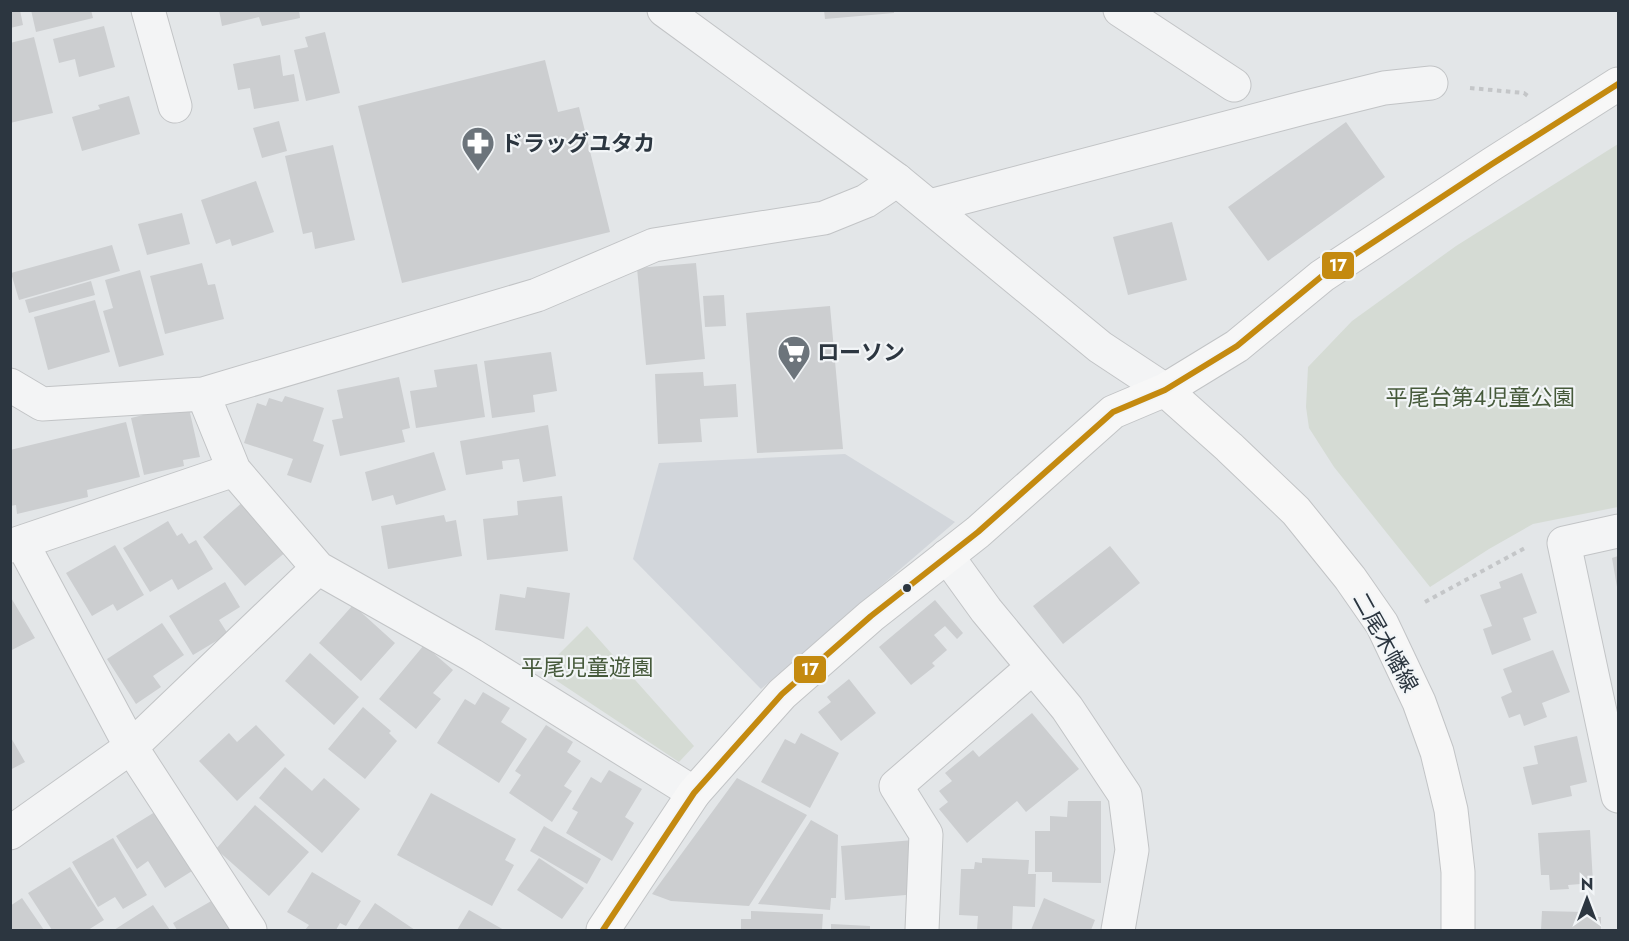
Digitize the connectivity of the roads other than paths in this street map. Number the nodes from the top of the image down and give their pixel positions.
1 (148, 10) edge
2 (664, 10) edge
3 (1120, 10) edge
4 (1431, 83) road end
5 (1618, 84) edge
6 (1234, 85) dead end
7 (175, 106) dead end
8 (897, 180) junction
9 (930, 206) junction
10 (10, 385) edge
11 (1165, 390) junction
12 (203, 394) junction
13 (234, 470) junction
14 (1618, 531) edge
15 (16, 545) edge
16 (946, 556) junction
17 (318, 568) junction
18 (1033, 667) junction
19 (131, 747) junction
20 (694, 793) junction
21 (1618, 796) edge
22 (10, 832) edge
23 (250, 930) edge
24 (603, 930) edge
25 (922, 930) edge
26 (1118, 930) edge
27 (1458, 930) edge

1 - 7 street
2 - 8 street
3 - 6 street
4 - 9 street
5 - 11 main road
8 - 9 street
8 - 12 street
9 - 11 street
10 - 12 street
11 - 16 main road
11 - 27 main road, 二尾木幡線
12 - 13 street
13 - 15 street
13 - 17 street
14 - 21 street
15 - 19 street
16 - 18 street
16 - 20 main road
17 - 19 street
17 - 20 street
18 - 25 street
18 - 26 street
19 - 22 street
19 - 23 street
20 - 24 main road

